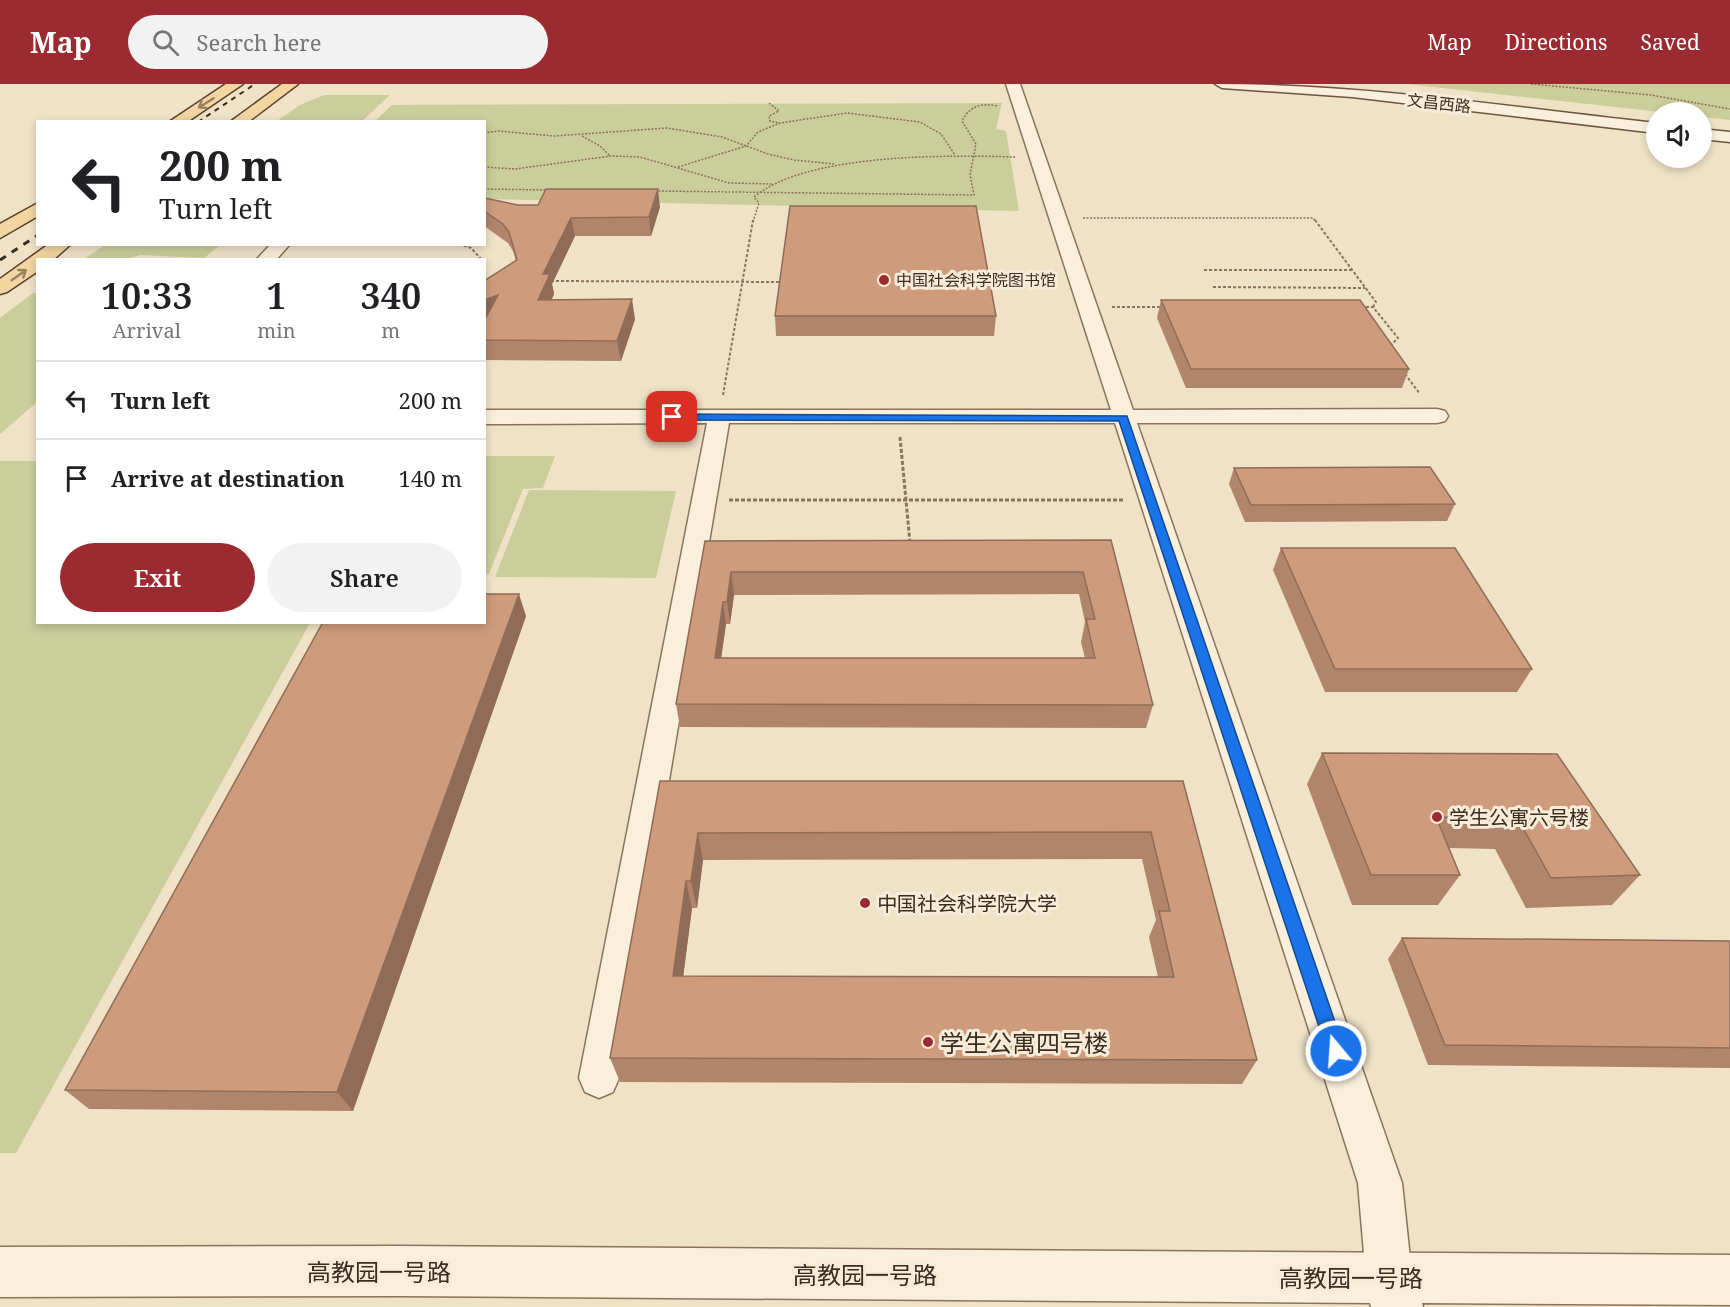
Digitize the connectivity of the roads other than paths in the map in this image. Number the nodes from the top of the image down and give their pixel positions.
1 (236, 84) edge
2 (291, 84) edge
3 (1222, 84) edge
4 (1301, 84) edge
5 (1258, 85) edge
6 (1018, 96) edge
7 (179, 120) edge
8 (240, 120) edge
9 (1646, 121) edge
10 (1646, 127) edge
11 (1712, 129) edge
12 (1730, 131) edge
13 (1712, 135) edge
14 (1730, 137) edge
15 (36, 209) edge
16 (0, 232) edge
17 (59, 246) edge
18 (280, 246) edge
19 (43, 258) edge
20 (267, 258) edge
21 (36, 263) edge
22 (0, 288) edge
23 (1437, 416) road end
24 (486, 417) edge
25 (719, 417) junction
26 (1124, 418) junction
27 (599, 1078) dead end
28 (0, 1272) edge
29 (1730, 1280) edge
30 (1393, 1292) edge

1 -> 7 main road
2 - 8 main road
3 - 5 main road, 文昌西路
4 - 9 main road, 文昌西路
5 - 10 main road, 文昌西路
6 - 26 street
11 - 12 main road
13 - 14 main road
15 - 16 main road
17 - 19 main road
18 - 20 street
22 -> 21 main road
23 - 26 street
24 - 25 street
25 - 26 street
25 - 27 street
26 - 30 street
28 - 30 main road, 高教园一号路
29 - 30 main road, 高教园一号路

